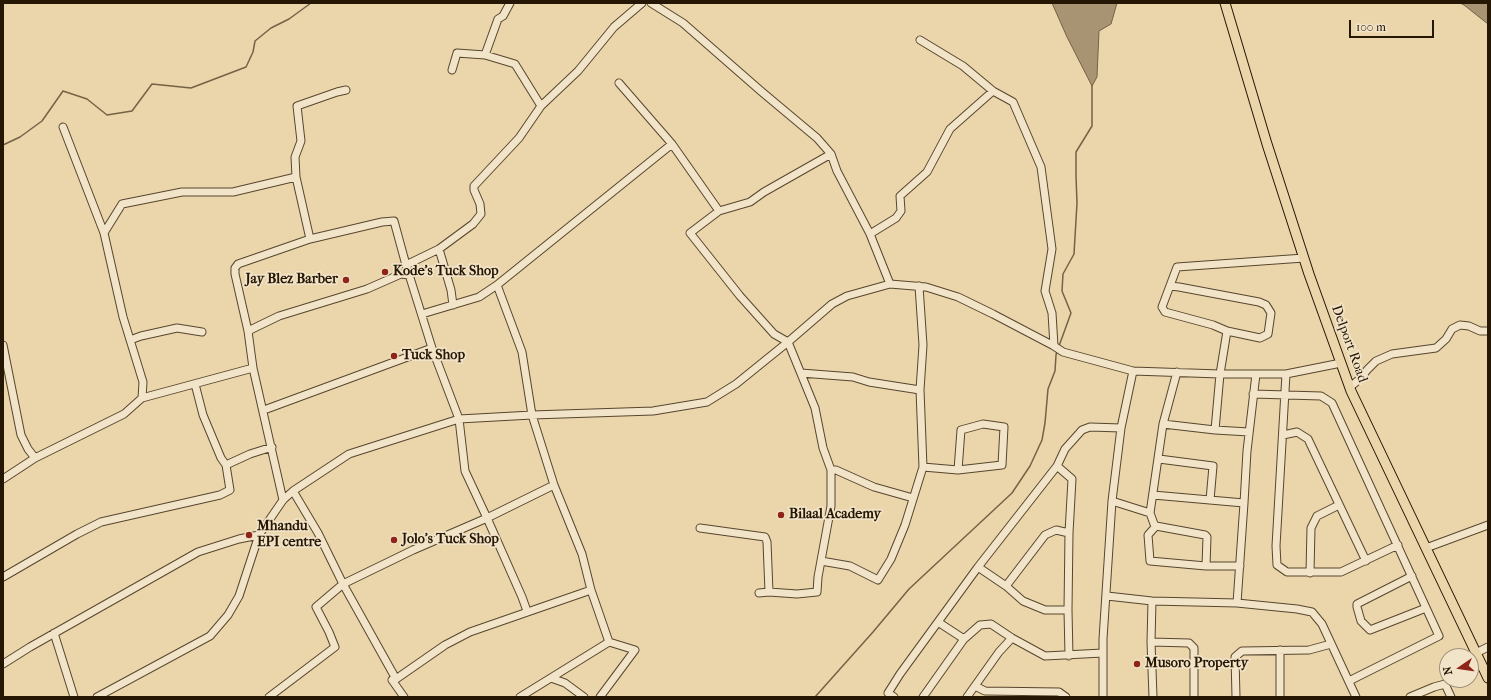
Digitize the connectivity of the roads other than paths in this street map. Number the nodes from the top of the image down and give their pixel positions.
1 (510, 3) edge
2 (642, 3) edge
3 (651, 3) edge
4 (1225, 3) edge
5 (920, 40) dead end
6 (485, 55) junction
7 (452, 70) dead end
8 (619, 83) dead end
9 (346, 90) dead end
10 (993, 91) junction
11 (541, 106) junction
12 (63, 127) dead end
13 (672, 144) junction
14 (831, 154) junction
15 (296, 177) junction
16 (719, 211) junction
17 (104, 233) junction
18 (870, 234) junction
19 (310, 239) junction
20 (439, 249) junction
21 (1304, 258) junction
22 (406, 265) junction
23 (409, 275) junction
24 (890, 284) junction
25 (497, 285) junction
26 (919, 286) junction
27 (1170, 286) junction
28 (453, 305) junction
29 (422, 314) junction
30 (248, 331) junction
31 (1227, 331) junction
32 (1488, 331) edge
33 (202, 332) dead end
34 (130, 340) junction
35 (788, 342) junction
36 (3, 345) edge
37 (1054, 346) junction
38 (432, 348) junction
39 (1341, 363) junction
40 (254, 368) junction
41 (1133, 371) junction
42 (1177, 372) junction
43 (801, 373) junction
44 (1220, 374) junction
45 (1256, 374) junction
46 (1286, 374) junction
47 (196, 384) junction
48 (1350, 387) junction
49 (920, 390) junction
50 (1253, 394) junction
51 (1286, 395) junction
52 (142, 398) junction
53 (264, 410) junction
54 (532, 415) junction
55 (459, 419) junction
56 (1163, 424) junction
57 (1120, 428) junction
58 (1215, 430) junction
59 (1249, 432) junction
60 (1283, 435) junction
61 (272, 447) junction
62 (35, 458) junction
63 (1159, 460) junction
64 (226, 465) junction
65 (1057, 466) junction
66 (923, 467) junction
67 (831, 470) junction
68 (958, 470) junction
69 (3, 480) edge
70 (554, 485) junction
71 (293, 491) junction
72 (1152, 495) junction
73 (913, 498) junction
74 (283, 500) junction
75 (1210, 500) junction
76 (1112, 501) junction
77 (1244, 503) junction
78 (1339, 504) junction
79 (1150, 513) junction
80 (487, 518) junction
81 (1488, 525) edge
82 (1156, 526) junction
83 (700, 528) dead end
84 (1069, 532) junction
85 (259, 535) junction
86 (1398, 545) junction
87 (1426, 548) junction
88 (821, 561) junction
89 (1366, 561) junction
90 (1206, 566) junction
91 (1240, 566) junction
92 (978, 567) junction
93 (1310, 573) junction
94 (1412, 576) junction
95 (3, 577) edge
96 (343, 584) junction
97 (1006, 586) junction
98 (591, 590) junction
99 (769, 592) junction
100 (759, 593) dead end
101 (1107, 596) junction
102 (1152, 601) junction
103 (1237, 603) junction
104 (1426, 608) junction
105 (1068, 610) junction
106 (527, 611) junction
107 (938, 622) junction
108 (54, 633) junction
109 (1012, 638) junction
110 (964, 639) junction
111 (609, 642) junction
112 (1151, 642) junction
113 (1331, 644) junction
114 (1488, 646) edge
115 (1474, 648) edge
116 (1280, 650) junction
117 (1479, 651) edge
118 (1103, 653) junction
119 (1069, 656) junction
120 (1479, 659) edge
121 (3, 664) edge
122 (552, 678) junction
123 (1488, 678) edge
124 (396, 679) junction
125 (1349, 680) junction
126 (975, 686) junction
127 (1032, 694) edge
128 (74, 697) edge
129 (97, 697) edge
130 (269, 697) edge
131 (404, 697) edge
132 (520, 697) edge
133 (584, 697) edge
134 (600, 697) edge
135 (894, 697) edge
136 (923, 697) edge
137 (967, 697) edge
138 (1066, 697) edge
139 (1103, 697) edge
140 (1153, 697) edge
141 (1194, 697) edge
142 (1236, 697) edge
143 (1280, 697) edge
144 (1356, 697) edge
145 (1410, 697) edge
146 (1451, 697) edge

1 - 6 street
2 - 11 street
3 - 14 street
4 - 21 main road, Delport Road
5 - 10 street
6 - 7 street
6 - 11 street
8 - 13 street
9 - 15 street
10 - 18 street
10 - 37 street
11 - 20 street
12 - 17 street
13 - 16 street
13 - 25 street
14 - 16 street
14 - 18 street
15 - 17 street
15 - 19 street
16 - 35 street
17 - 34 street
18 - 24 street
19 - 22 street
19 - 30 street
20 - 22 street
20 - 28 street
21 - 27 street
21 - 39 main road, Delport Road
22 - 23 street
23 - 29 street
23 - 30 street
24 - 26 street
24 - 35 street
25 - 28 street
25 - 54 street
26 - 37 street
26 - 49 street
27 - 31 street
27 - 31 street
28 - 29 street
29 - 38 street
30 - 40 street
31 - 44 street
32 - 48 street
33 - 34 street
34 - 52 street
35 - 43 street
35 - 54 street
36 - 62 street
37 - 41 street
38 - 53 street
38 - 55 street
39 - 46 street
39 - 48 main road, Delport Road
40 - 47 street
40 - 53 street
41 - 42 street
41 - 57 street
42 - 44 street
42 - 56 street
43 - 49 street
43 - 67 street
44 - 45 street
44 - 58 street
45 - 46 street
45 - 50 street
46 - 51 street
47 - 52 street
47 - 64 street
48 - 87 main road, Delport Road
49 - 66 street
50 - 51 street
50 - 59 street
51 - 60 street
51 - 86 street
52 - 62 street
53 - 61 street
54 - 55 street
54 - 70 street
55 - 71 street
55 - 80 street
56 - 58 street
56 - 63 street
57 - 65 street
57 - 76 street
58 - 59 street
59 - 77 street
60 - 78 street
60 - 93 street
61 - 64 street
61 - 74 street
62 - 69 street
63 - 72 street
63 - 75 street
64 - 95 street
65 - 84 street
65 - 92 street
66 - 68 street
66 - 73 street
67 - 73 street
67 - 88 street
68 - 68 street
70 - 80 street
70 - 98 street
71 - 74 street
71 - 96 street
72 - 75 street
72 - 79 street
73 - 88 street
74 - 85 street
75 - 77 street
76 - 79 street
76 - 101 street
77 - 91 street
78 - 89 street
78 - 93 street
79 - 82 street
80 - 96 street
80 - 106 street
81 - 87 street
82 - 90 street
82 - 90 street
83 - 99 street
84 - 97 street
84 - 105 street
85 - 108 street
85 - 129 street
86 - 89 street
86 - 94 street
87 - 115 main road, Delport Road
88 - 99 street
89 - 93 street
90 - 91 street
91 - 103 street
92 - 97 street
92 - 107 street
94 - 104 street
94 - 104 street
96 - 124 street
96 - 130 street
97 - 105 street
98 - 106 street
98 - 111 street
99 - 100 street
101 - 102 street
101 - 118 street
102 - 103 street
102 - 112 street
103 - 113 street
104 - 125 street
105 - 119 street
106 - 124 street
107 - 110 street
107 - 135 street
108 - 121 street
108 - 128 street
109 - 110 street
109 - 119 street
109 - 126 street
110 - 136 street
111 - 122 street
111 - 134 street
112 - 140 street
112 - 141 street
113 - 116 street
113 - 125 street
114 - 117 street
116 - 142 street
116 - 143 street
118 - 119 street
118 - 139 street
120 - 123 main road, Delport Road
122 - 132 street
122 - 133 street
124 - 131 street
125 - 144 street
126 - 127 street
126 - 137 street
127 - 138 street
145 - 146 street

